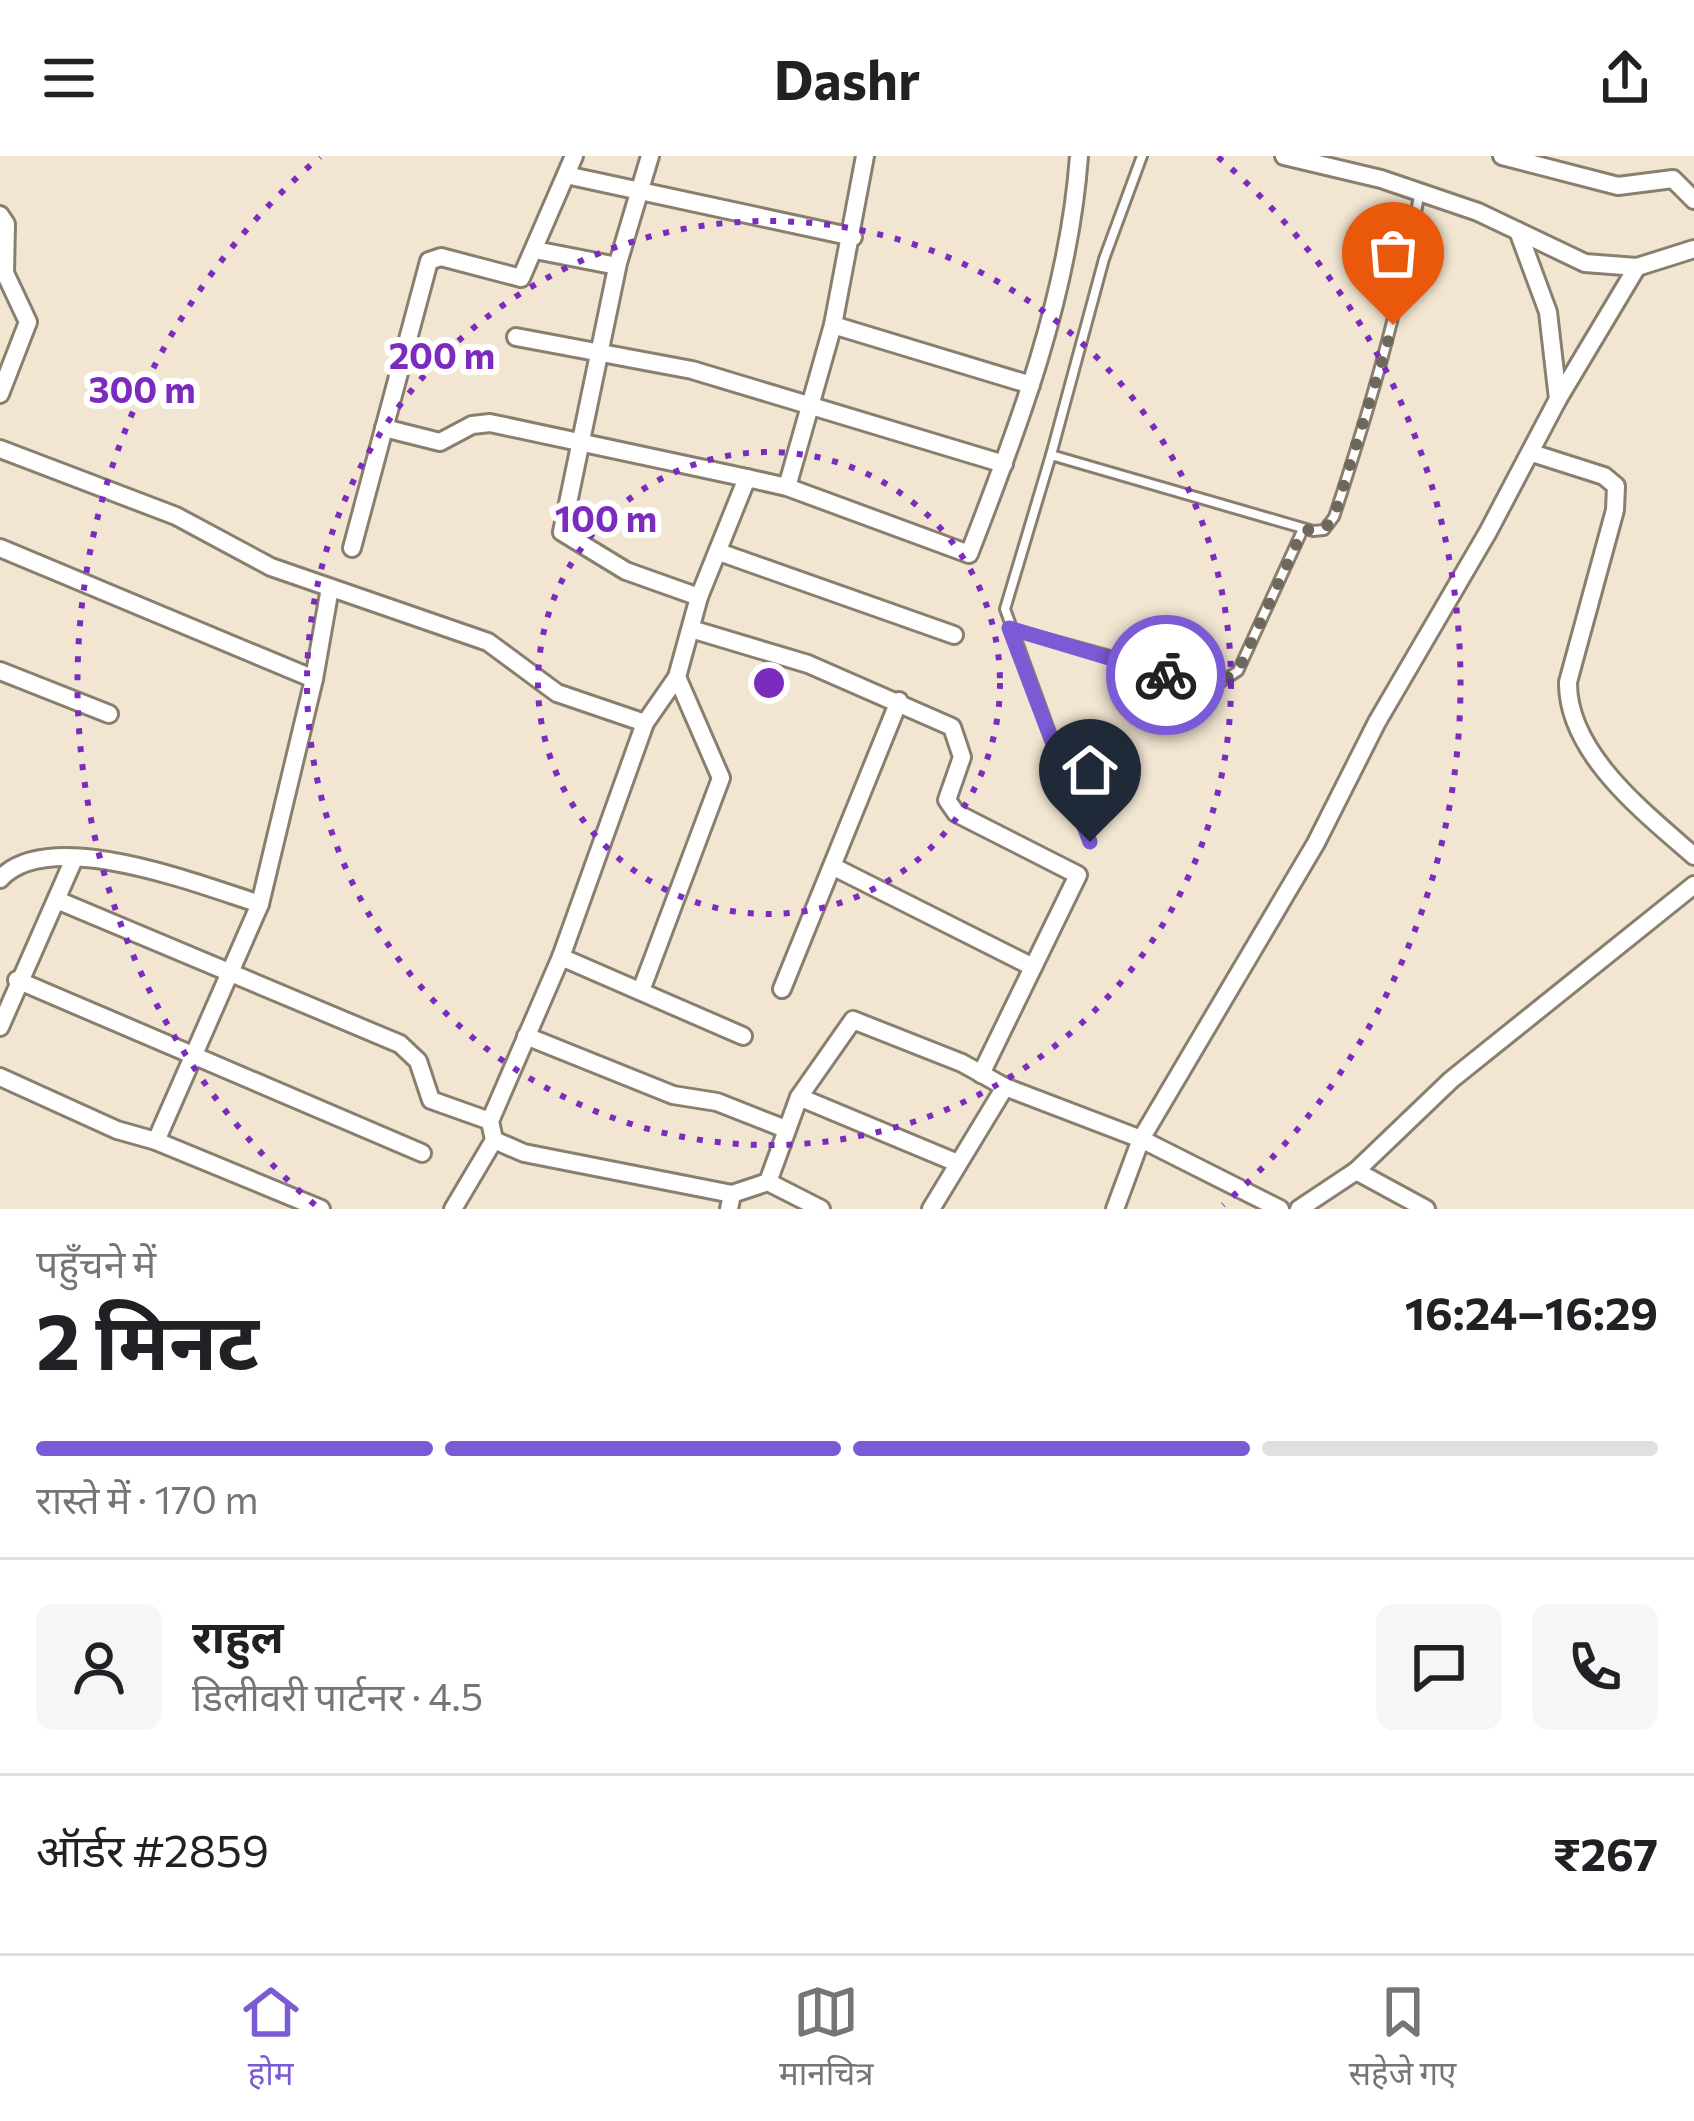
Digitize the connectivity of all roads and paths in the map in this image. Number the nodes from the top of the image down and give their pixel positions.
1 (574, 156) edge
2 (650, 156) edge
3 (865, 156) edge
4 (1079, 156) edge
5 (1142, 156) edge
6 (1284, 156) edge
7 (1502, 156) edge
8 (566, 175) junction
9 (640, 193) junction
10 (1420, 193) junction
11 (1694, 200) edge
12 (0, 214) edge
13 (1518, 231) junction
14 (853, 237) junction
15 (1694, 249) edge
16 (536, 250) junction
17 (617, 266) junction
18 (1637, 267) junction
19 (833, 325) junction
20 (516, 338) dead end
21 (599, 353) junction
22 (1030, 385) junction
23 (0, 394) edge
24 (1558, 399) junction
25 (813, 405) junction
26 (384, 428) junction
27 (578, 444) junction
28 (0, 449) edge
29 (1532, 453) junction
30 (1051, 455) junction
31 (1004, 464) junction
32 (747, 478) junction
33 (787, 487) junction
34 (1303, 530) junction
35 (0, 548) edge
36 (352, 548) dead end
37 (719, 552) junction
38 (330, 588) junction
39 (699, 598) junction
40 (691, 628) junction
41 (1009, 628) junction
42 (954, 635) dead end
43 (0, 671) edge
44 (677, 677) junction
45 (314, 679) junction
46 (899, 701) junction
47 (109, 714) dead end
48 (646, 723) junction
49 (1090, 842) dead end
50 (1694, 856) edge
51 (74, 859) junction
52 (834, 867) junction
53 (0, 879) edge
54 (1694, 885) edge
55 (57, 900) junction
56 (260, 904) junction
57 (561, 957) junction
58 (1034, 968) junction
59 (229, 975) junction
60 (17, 980) junction
61 (642, 988) junction
62 (782, 989) dead end
63 (0, 1027) edge
64 (526, 1036) junction
65 (743, 1036) dead end
66 (190, 1056) junction
67 (981, 1074) junction
68 (0, 1077) edge
69 (1005, 1088) junction
70 (799, 1096) junction
71 (783, 1128) junction
72 (492, 1131) junction
73 (1141, 1139) junction
74 (156, 1141) junction
75 (422, 1153) dead end
76 (955, 1162) junction
77 (1356, 1171) junction
78 (768, 1181) junction
79 (730, 1201) edge
80 (321, 1209) edge
81 (453, 1209) edge
82 (821, 1209) edge
83 (931, 1209) edge
84 (1115, 1209) edge
85 (1280, 1209) edge
86 (1298, 1209) edge
87 (1426, 1209) edge

1 - 8 street
2 - 9 street
3 - 14 street
4 - 22 street
5 - 30 lane
6 - 10 street
7 - 11 street
8 - 9 street
8 - 16 street
9 - 14 street
9 - 17 street
10 - 13 street
10 - 34 lane
12 - 23 street
13 - 18 street
13 - 24 street
14 - 19 street
15 - 18 street
16 - 17 street
16 - 26 street
17 - 21 street
18 - 24 street
19 - 22 street
19 - 25 street
20 - 21 street
21 - 25 street
21 - 27 street
22 - 31 street
24 - 29 street
25 - 31 street
25 - 33 street
26 - 27 street
26 - 36 street
27 - 32 street
27 - 39 street
28 - 38 street
29 - 50 street
29 - 73 street
30 - 34 lane
30 - 41 lane
31 - 33 street
32 - 33 street
32 - 37 street
34 - 41 lane
35 - 45 street
37 - 39 street
37 - 42 street
38 - 45 street
38 - 48 street
39 - 40 street
40 - 44 street
40 - 46 street
41 - 49 lane
43 - 47 street
44 - 48 street
44 - 61 street
45 - 56 street
46 - 52 street
46 - 58 street
48 - 57 street
51 - 53 street
51 - 55 street
51 - 56 street
52 - 58 street
52 - 62 street
54 - 77 street
55 - 59 street
55 - 60 street
56 - 59 street
57 - 61 street
57 - 64 street
58 - 67 street
59 - 66 street
59 - 72 street
60 - 63 street
60 - 66 street
61 - 65 street
64 - 71 street
64 - 72 street
66 - 74 street
66 - 75 street
67 - 69 street
67 - 70 street
68 - 74 street
69 - 73 street
69 - 76 street
70 - 71 street
70 - 76 street
71 - 78 street
72 - 79 street
72 - 81 street
73 - 84 street
73 - 85 street
74 - 80 street
76 - 83 street
77 - 86 street
77 - 87 street
78 - 79 street
78 - 82 street

